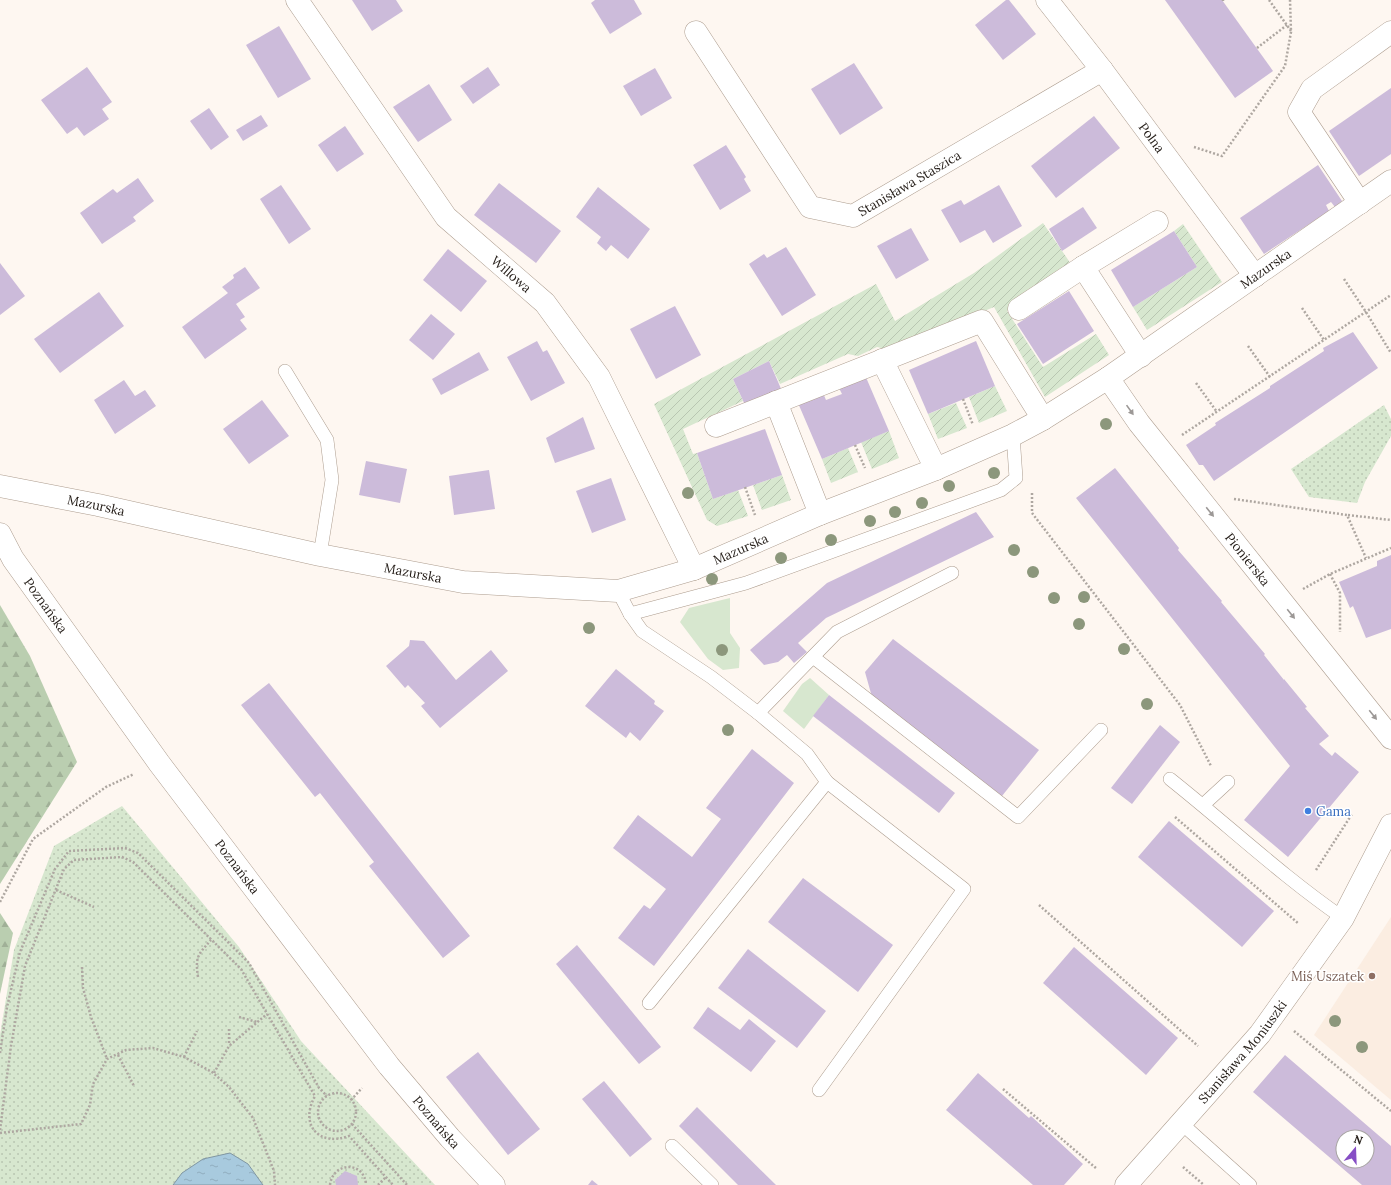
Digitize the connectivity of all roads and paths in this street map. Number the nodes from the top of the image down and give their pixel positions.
1 (297, 0) edge
2 (1047, 0) edge
3 (1269, 0) edge
4 (1290, 0) edge
5 (1287, 25) junction
6 (696, 32) dead end
7 (1291, 32) junction
8 (1391, 32) edge
9 (1256, 48) dead end
10 (1102, 70) junction
11 (1194, 147) dead end
12 (1391, 181) edge
13 (1360, 203) junction
14 (1157, 222) dead end
15 (1083, 267) junction
16 (1255, 276) junction
17 (1344, 279) dead end
18 (1391, 295) edge
19 (1302, 308) dead end
20 (1019, 310) dead end
21 (1366, 312) junction
22 (1324, 340) junction
23 (1248, 346) dead end
24 (1391, 353) edge
25 (1141, 356) junction
26 (882, 360) junction
27 (285, 371) dead end
28 (1270, 377) junction
29 (1108, 378) junction
30 (1196, 383) dead end
31 (963, 400) dead end
32 (776, 402) junction
33 (1217, 412) junction
34 (1043, 418) junction
35 (716, 426) dead end
36 (975, 432) dead end
37 (1013, 435) junction
38 (1178, 438) dead end
39 (855, 445) dead end
40 (866, 469) dead end
41 (936, 469) junction
42 (0, 486) edge
43 (745, 487) dead end
44 (1032, 489) dead end
45 (1231, 499) dead end
46 (820, 514) junction
47 (1347, 515) junction
48 (756, 518) dead end
49 (1391, 520) edge
50 (0, 534) edge
51 (1391, 548) edge
52 (320, 554) junction
53 (1366, 558) junction
54 (694, 569) junction
55 (952, 573) dead end
56 (1303, 589) dead end
57 (618, 591) junction
58 (630, 614) junction
59 (813, 656) junction
60 (758, 713) junction
61 (1101, 730) dead end
62 (1391, 738) edge
63 (159, 762) junction
64 (1211, 766) dead end
65 (1170, 779) dead end
66 (827, 782) junction
67 (1228, 782) dead end
68 (1203, 805) junction
69 (1352, 814) dead end
70 (1175, 817) dead end
71 (1391, 825) edge
72 (1313, 874) dead end
73 (56, 890) junction
74 (0, 902) edge
75 (1038, 905) dead end
76 (94, 907) dead end
77 (1343, 918) junction
78 (1299, 924) dead end
79 (211, 940) junction
80 (82, 967) dead end
81 (198, 977) dead end
82 (649, 1003) dead end
83 (267, 1014) junction
84 (239, 1016) dead end
85 (258, 1022) junction
86 (229, 1029) dead end
87 (1291, 1029) dead end
88 (197, 1030) dead end
89 (229, 1046) junction
90 (1198, 1046) dead end
91 (0, 1053) edge
92 (118, 1055) junction
93 (184, 1057) junction
94 (107, 1059) junction
95 (214, 1073) junction
96 (134, 1086) dead end
97 (362, 1088) dead end
98 (1003, 1089) dead end
99 (819, 1090) dead end
100 (327, 1096) junction
101 (351, 1100) junction
102 (1391, 1111) edge
103 (1181, 1123) junction
104 (352, 1124) junction
105 (0, 1130) edge
106 (0, 1133) edge
107 (672, 1146) dead end
108 (1183, 1168) dead end
109 (1097, 1169) dead end
110 (386, 1177) junction
111 (275, 1185) edge
112 (330, 1185) edge
113 (366, 1185) edge
114 (378, 1185) edge
115 (393, 1185) edge
116 (407, 1185) edge
117 (494, 1185) edge
118 (712, 1185) edge
119 (1126, 1185) edge
120 (1204, 1185) edge
121 (1250, 1185) edge

1 - 54 street, Willowa
2 - 10 street, Polna
3 - 5 path
4 - 7 path
5 - 7 path
5 - 9 path
6 - 10 street, Stanisława Staszica
7 - 11 path
8 - 13 street
10 - 16 street, Polna
12 - 13 street, Mazurska
13 - 16 street, Mazurska
14 - 15 street
15 - 20 street
15 - 25 street
16 - 25 street, Mazurska
17 - 21 path
18 - 21 path
19 - 22 path
21 - 22 path
21 - 24 path
22 - 28 path
23 - 28 path
25 - 29 street, Mazurska
26 - 32 street
26 - 34 street
26 - 41 street
27 - 52 lane
28 - 33 path
29 - 34 street, Mazurska
29 -> 62 street, Pionierska
30 - 33 path
31 - 36 path
32 - 35 street
32 - 46 street
33 - 38 path
34 - 37 street, Mazurska
37 - 41 street, Mazurska
37 - 58 lane
39 - 40 path
41 - 46 street, Mazurska
42 - 52 street, Mazurska
43 - 48 path
44 - 64 path
45 - 47 path
46 - 54 street, Mazurska
47 - 49 path
47 - 53 path
50 - 63 street, Poznańska
51 - 53 path
52 - 57 street, Mazurska
53 - 56 path
54 - 57 street, Mazurska
55 - 59 lane
57 - 58 lane
58 - 60 lane
59 - 60 lane
59 - 61 lane
60 - 66 lane
63 - 74 path
63 - 117 street, Poznańska
65 - 68 lane
66 - 82 lane
66 - 99 lane
67 - 68 lane
68 - 77 lane
69 - 72 path
70 - 78 path
71 - 77 street, Stanisława Moniuszki
73 - 76 path
73 - 79 path
73 - 105 path
75 - 90 path
77 - 103 street, Stanisława Moniuszki
79 - 81 path
79 - 83 path
80 - 94 path
83 - 85 path
83 - 110 path
84 - 85 path
85 - 89 path
86 - 89 path
87 - 102 path
88 - 93 path
89 - 95 path
91 - 100 path
92 - 93 path
92 - 94 path
92 - 96 path
93 - 95 path
94 - 106 path
95 - 111 path
97 - 101 path
98 - 109 path
100 - 101 path
100 - 104 path
101 - 104 path
103 - 119 street, Stanisława Moniuszki
103 - 121 lane
104 - 116 path
107 - 118 lane
108 - 120 path
110 - 114 path
110 - 115 path
112 - 113 path

